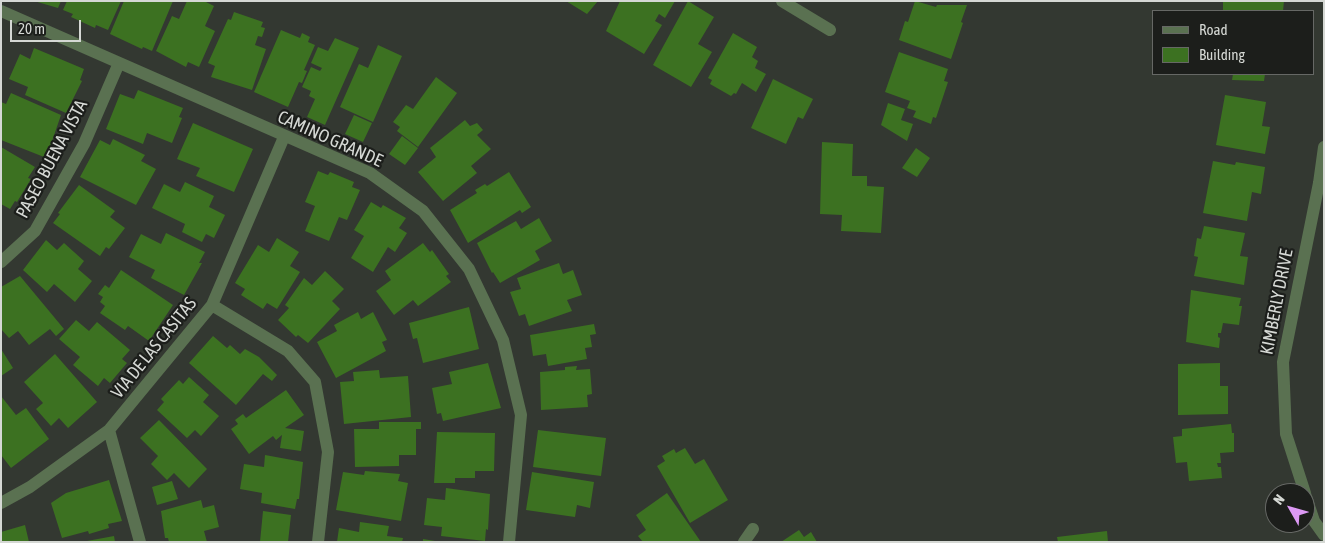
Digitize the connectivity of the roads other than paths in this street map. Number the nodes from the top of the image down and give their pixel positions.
1 (782, 1) edge
2 (1, 11) edge
3 (830, 30) dead end
4 (119, 63) junction
5 (284, 137) junction
6 (1324, 147) edge
7 (1, 262) edge
8 (212, 305) junction
9 (109, 430) junction
10 (1302, 483) edge
11 (1, 503) edge
12 (1315, 522) edge
13 (753, 529) dead end
14 (1324, 535) edge
15 (140, 542) edge
16 (318, 542) edge
17 (509, 542) edge
18 (744, 542) edge

1 - 3 street
2 - 4 street, CAMINO GRANDE
4 - 5 street, CAMINO GRANDE
4 - 7 street, PASEO BUENA VISTA
5 - 8 street, VIA DE LAS CASITAS
5 - 17 street, CAMINO GRANDE
6 - 10 street, KIMBERLY DRIVE
8 - 9 street, VIA DE LAS CASITAS
8 - 16 street
9 - 11 street, VIA DE LAS CASITAS
9 - 15 street
12 - 14 street, KIMBERLY DRIVE
13 - 18 street

